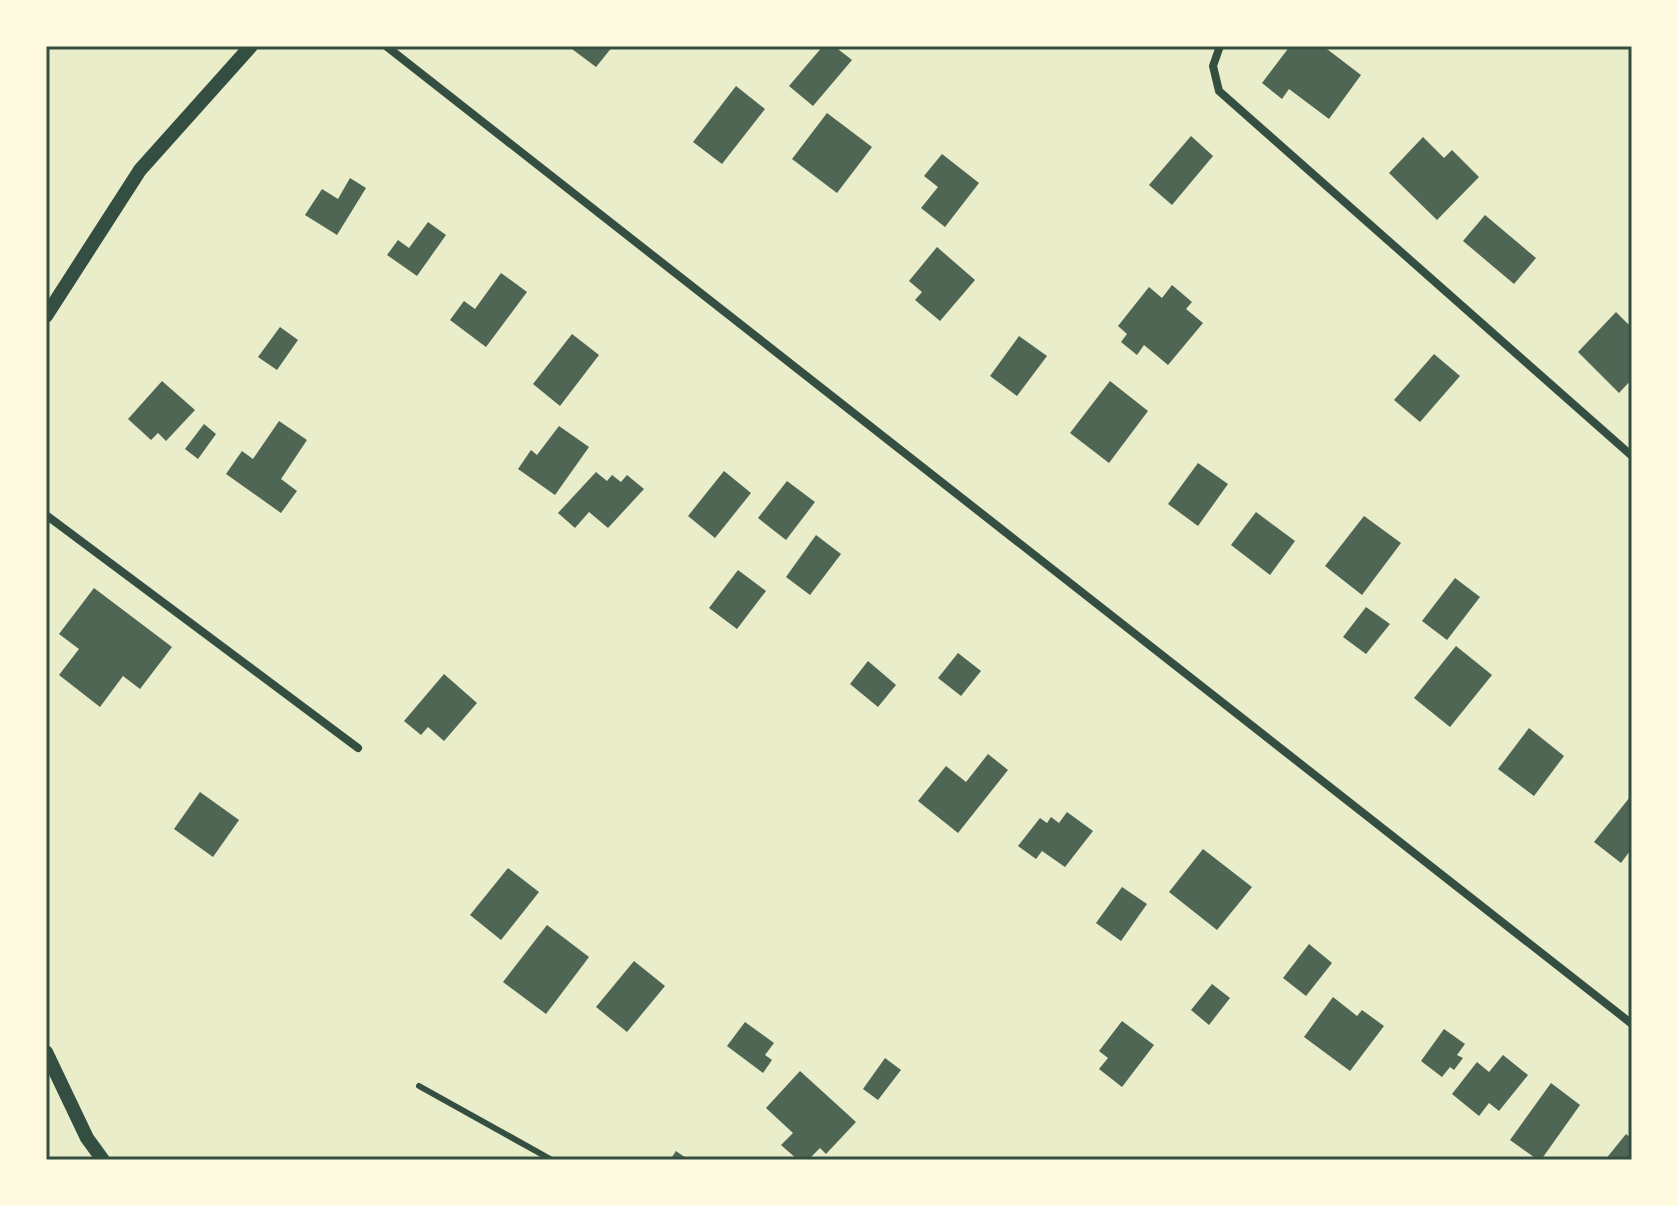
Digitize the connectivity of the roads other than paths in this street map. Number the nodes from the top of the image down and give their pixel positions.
1 (251, 46) edge
2 (386, 46) edge
3 (1220, 46) edge
4 (46, 316) edge
5 (1632, 456) edge
6 (46, 515) edge
7 (358, 748) dead end
8 (1632, 1024) edge
9 (46, 1052) edge
10 (419, 1086) dead end
11 (103, 1160) edge
12 (552, 1160) edge

1 - 4 street
2 - 8 street
3 - 5 street
6 - 7 street
9 - 11 street
10 - 12 lane

